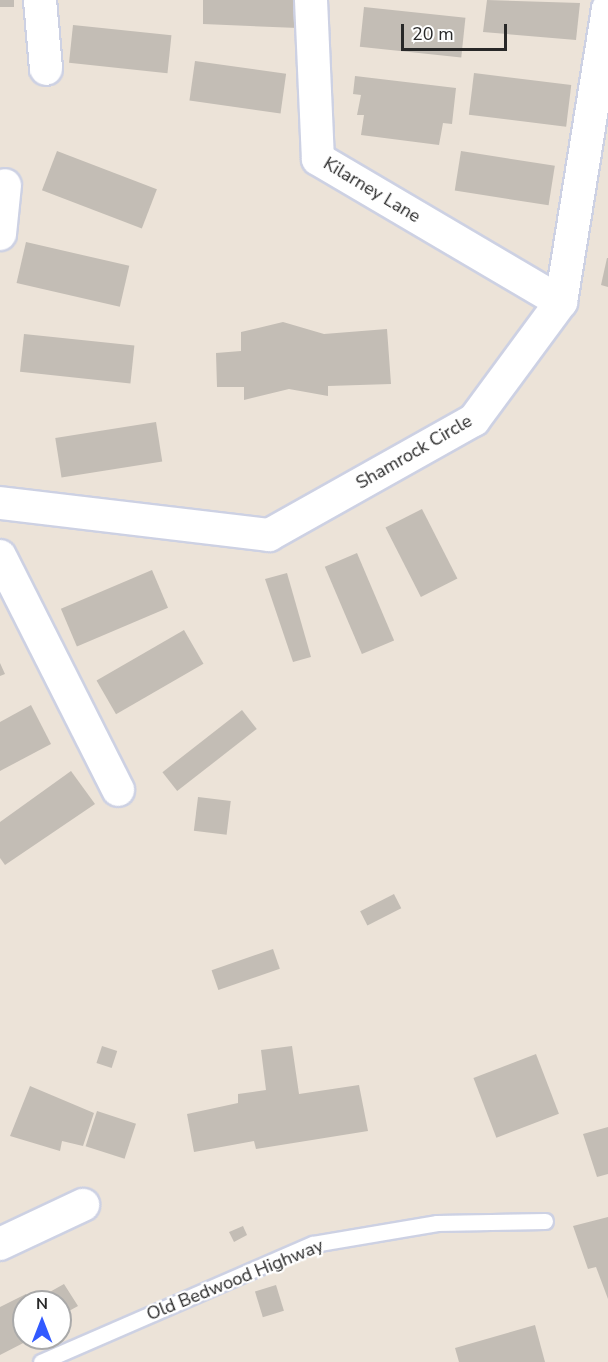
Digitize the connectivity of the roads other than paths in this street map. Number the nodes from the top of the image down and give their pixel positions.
1 (40, 0) edge
2 (311, 0) edge
3 (608, 9) edge
4 (46, 69) dead end
5 (5, 185) dead end
6 (0, 234) edge
7 (561, 302) junction
8 (0, 503) edge
9 (0, 556) edge
10 (118, 790) dead end
11 (83, 1205) dead end
12 (544, 1221) dead end
13 (0, 1244) edge
14 (41, 1362) edge

1 - 4 street
2 - 7 street, Kilarney Lane
3 - 7 street, Shamrock Circle
5 - 6 street
7 - 8 street, Shamrock Circle
9 - 10 street
11 - 13 street
12 - 14 lane, Old Bedwood Highway

